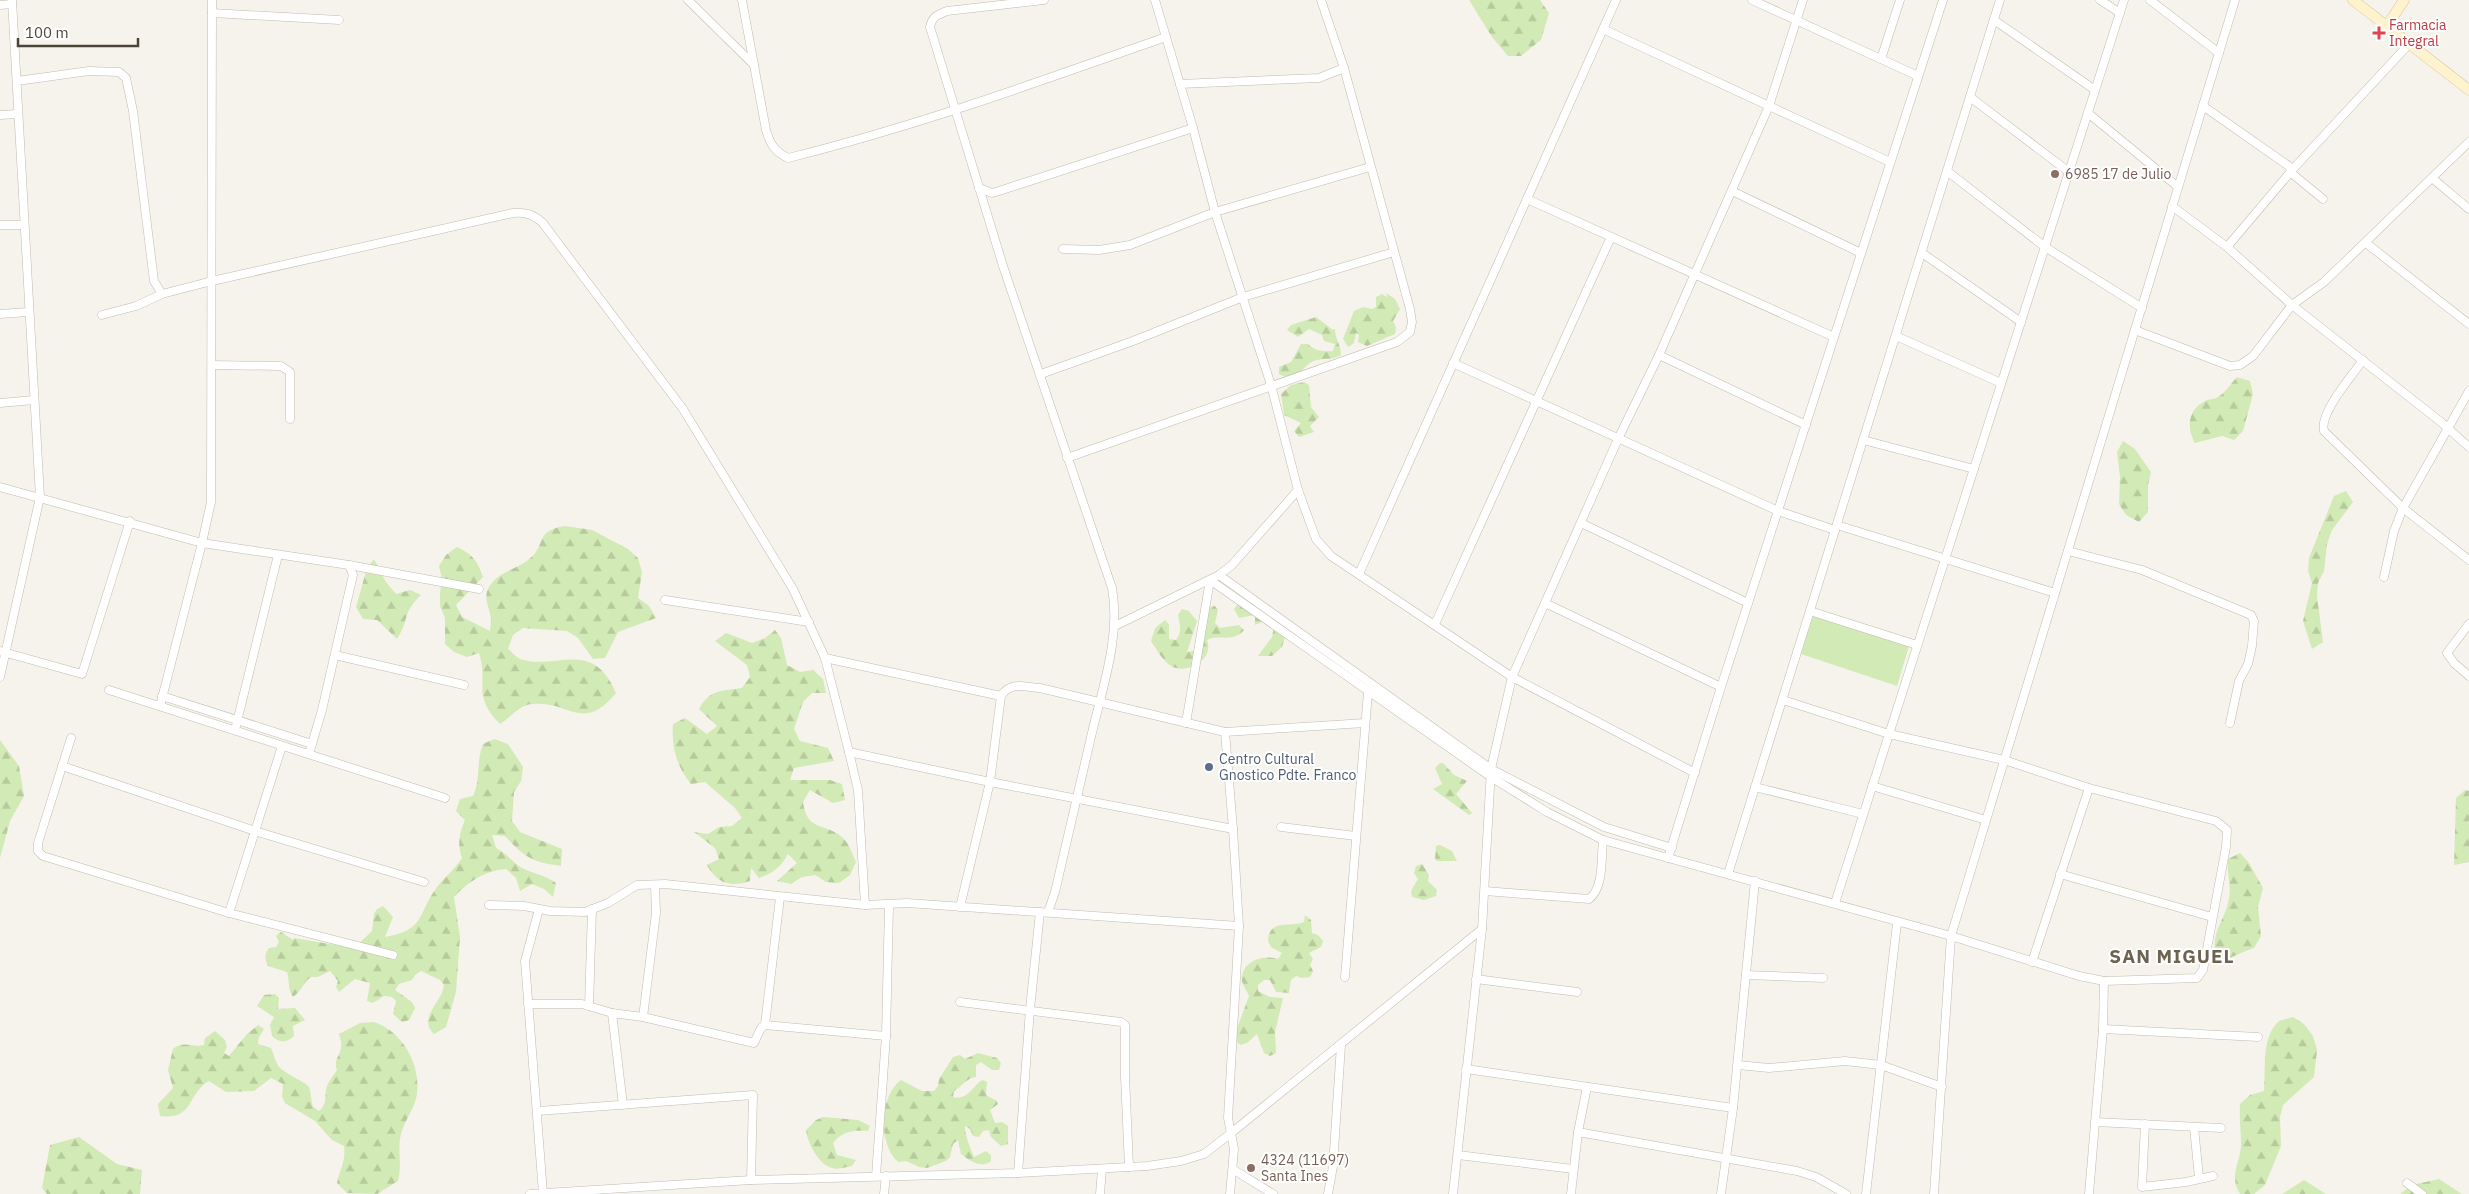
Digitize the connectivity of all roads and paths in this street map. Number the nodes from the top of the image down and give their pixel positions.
1 (212, 0) edge
2 (688, 0) edge
3 (742, 0) edge
4 (1044, 0) edge
5 (1155, 0) edge
6 (1321, 0) edge
7 (1616, 0) edge
8 (1752, 0) edge
9 (1803, 0) edge
10 (1900, 0) edge
11 (1943, 0) edge
12 (2000, 0) edge
13 (2100, 0) edge
14 (2124, 0) edge
15 (2150, 0) edge
16 (2235, 0) edge
17 (2353, 0) edge
18 (2404, 0) edge
19 (12, 2) edge
20 (0, 5) edge
21 (212, 13) junction
22 (2120, 13) junction
23 (1797, 19) junction
24 (339, 20) dead end
25 (1994, 20) junction
26 (2387, 26) junction
27 (1603, 29) junction
28 (1166, 37) junction
29 (2410, 43) junction
30 (2219, 53) junction
31 (1881, 59) junction
32 (754, 65) junction
33 (1344, 68) junction
34 (1918, 76) junction
35 (17, 81) junction
36 (1180, 84) junction
37 (2095, 90) junction
38 (2469, 90) edge
39 (1970, 98) junction
40 (1769, 106) junction
41 (2203, 106) junction
42 (955, 111) junction
43 (2088, 112) junction
44 (0, 114) edge
45 (18, 114) junction
46 (1193, 128) junction
47 (2469, 142) edge
48 (1890, 162) junction
49 (1370, 167) junction
50 (2291, 170) junction
51 (1947, 172) junction
52 (2069, 172) junction
53 (2432, 178) junction
54 (2178, 187) junction
55 (979, 188) junction
56 (1732, 190) junction
57 (1527, 199) junction
58 (2324, 199) dead end
59 (2172, 206) junction
60 (2469, 209) edge
61 (1215, 212) junction
62 (0, 225) edge
63 (24, 225) junction
64 (1611, 237) junction
65 (2366, 243) junction
66 (2044, 247) junction
67 (2227, 247) junction
68 (1063, 249) dead end
69 (1394, 252) junction
70 (1922, 252) junction
71 (1861, 253) junction
72 (1695, 274) junction
73 (212, 281) junction
74 (162, 294) junction
75 (1243, 297) junction
76 (2292, 305) junction
77 (2142, 308) junction
78 (28, 312) junction
79 (0, 314) edge
80 (102, 315) dead end
81 (2021, 322) junction
82 (2469, 324) edge
83 (2135, 330) junction
84 (1834, 336) junction
85 (1896, 336) junction
86 (1659, 355) junction
87 (2363, 360) junction
88 (1453, 364) junction
89 (212, 365) junction
90 (1040, 374) junction
91 (2001, 383) junction
92 (1271, 385) junction
93 (2469, 391) edge
94 (34, 400) junction
95 (1536, 401) junction
96 (0, 403) edge
97 (290, 419) dead end
98 (1806, 424) junction
99 (2447, 429) junction
100 (1618, 439) junction
101 (1863, 440) junction
102 (2469, 447) edge
103 (1067, 458) junction
104 (1974, 469) junction
105 (0, 487) edge
106 (1298, 490) junction
107 (40, 497) junction
108 (2403, 508) junction
109 (1778, 511) junction
110 (130, 521) junction
111 (1581, 523) junction
112 (1836, 528) junction
113 (202, 543) junction
114 (2068, 551) junction
115 (278, 555) junction
116 (1945, 558) junction
117 (2469, 560) edge
118 (350, 565) junction
119 (1358, 574) junction
120 (1219, 575) junction
121 (2384, 577) dead end
122 (1210, 580) junction
123 (479, 589) dead end
124 (2055, 593) junction
125 (665, 600) dead end
126 (1545, 603) junction
127 (1748, 603) junction
128 (1810, 611) junction
129 (809, 622) junction
130 (1434, 624) junction
131 (2469, 624) edge
132 (1115, 626) junction
133 (1917, 645) junction
134 (3, 652) edge
135 (335, 655) junction
136 (825, 658) junction
137 (2469, 676) edge
138 (0, 677) edge
139 (1512, 677) junction
140 (464, 685) dead end
141 (1721, 688) junction
142 (109, 690) dead end
143 (1368, 692) junction
144 (162, 696) junction
145 (1001, 696) junction
146 (1782, 700) junction
147 (1099, 702) junction
148 (160, 706) junction
149 (237, 721) junction
150 (2230, 722) dead end
151 (1186, 723) junction
152 (1365, 723) junction
153 (235, 730) junction
154 (1225, 732) junction
155 (1889, 734) junction
156 (71, 738) dead end
157 (312, 744) junction
158 (282, 746) junction
159 (849, 752) junction
160 (309, 754) junction
161 (2004, 760) junction
162 (62, 766) junction
163 (1491, 773) junction
164 (1695, 773) junction
165 (990, 782) junction
166 (1872, 786) junction
167 (1755, 787) junction
168 (2089, 788) junction
169 (445, 798) dead end
170 (1076, 798) junction
171 (1863, 814) junction
172 (1986, 820) junction
173 (1281, 827) dead end
174 (1232, 829) junction
175 (255, 831) junction
176 (1356, 836) junction
177 (1603, 840) junction
178 (1672, 848) junction
179 (1668, 858) junction
180 (1728, 874) junction
181 (2060, 874) junction
182 (1755, 881) junction
183 (424, 882) dead end
184 (655, 885) junction
185 (1485, 891) junction
186 (780, 897) junction
187 (1834, 903) junction
188 (489, 905) dead end
189 (865, 905) junction
190 (889, 905) junction
191 (960, 907) junction
192 (539, 909) junction
193 (592, 909) junction
194 (1044, 912) junction
195 (229, 913) junction
196 (2212, 917) junction
197 (1897, 923) junction
198 (1239, 926) junction
199 (1482, 929) junction
200 (1951, 936) junction
201 (393, 955) dead end
202 (2032, 962) junction
203 (1746, 975) junction
204 (1346, 976) dead end
205 (1823, 978) dead end
206 (1476, 980) junction
207 (2104, 981) junction
208 (1577, 992) dead end
209 (960, 1002) dead end
210 (528, 1004) junction
211 (589, 1006) junction
212 (1030, 1009) junction
213 (612, 1013) junction
214 (643, 1017) junction
215 (765, 1025) junction
216 (2102, 1029) junction
217 (886, 1036) junction
218 (2258, 1037) dead end
219 (1341, 1045) junction
220 (1738, 1065) junction
221 (1881, 1065) junction
222 (1466, 1069) junction
223 (1587, 1087) junction
224 (1942, 1087) junction
225 (623, 1105) junction
226 (1733, 1108) junction
227 (538, 1112) junction
228 (2095, 1122) junction
229 (2144, 1124) junction
230 (2194, 1126) junction
231 (2222, 1128) dead end
232 (1578, 1132) junction
233 (1230, 1134) junction
234 (1458, 1155) junction
235 (1726, 1159) junction
236 (1130, 1167) junction
237 (1102, 1169) junction
238 (1573, 1169) junction
239 (1234, 1170) junction
240 (1018, 1173) junction
241 (876, 1176) junction
242 (886, 1176) junction
243 (2213, 1176) dead end
244 (2199, 1178) junction
245 (751, 1180) junction
246 (2407, 1183) dead end
247 (543, 1193) edge
248 (530, 1194) edge
249 (884, 1194) edge
250 (1100, 1194) edge
251 (1230, 1194) edge
252 (1273, 1194) edge
253 (1328, 1194) edge
254 (1453, 1194) edge
255 (1571, 1194) edge
256 (1721, 1194) edge
257 (1846, 1194) edge
258 (1866, 1194) edge
259 (1934, 1194) edge
260 (2089, 1194) edge
261 (2422, 1194) edge

1 - 21 street
2 - 32 street
3 - 32 street
4 - 42 street
5 - 28 street
6 - 33 street
7 - 27 street
8 - 23 street
9 - 23 street
10 - 31 street
11 - 34 street
12 - 25 street
13 - 22 street
14 - 22 street
15 - 30 street
16 - 30 street
17 - 26 main road
18 - 26 main road
19 - 20 street
19 - 35 street
21 - 24 street
21 - 73 street
22 - 37 street
23 - 31 street
23 - 40 street
25 - 37 street
25 - 39 street
26 - 29 main road
27 - 40 street
27 - 57 street
28 - 36 street
28 - 42 street
29 - 38 main road
29 - 50 street
30 - 41 street
31 - 34 street
32 - 42 street
33 - 36 street
33 - 49 street
34 - 48 street
35 - 45 street
35 - 74 street
36 - 46 street
37 - 43 street
39 - 51 street
39 - 52 street
40 - 48 street
40 - 56 street
41 - 50 street
41 - 54 street
42 - 55 street
43 - 52 street
43 - 54 street
44 - 45 street
45 - 63 street
46 - 55 street
46 - 61 street
47 - 53 street
48 - 71 street
49 - 61 street
49 - 69 street
50 - 58 street
50 - 67 street
51 - 66 street
51 - 70 street
52 - 66 street
53 - 60 street
53 - 65 street
54 - 59 street
55 - 90 street
56 - 71 street
56 - 72 street
57 - 64 street
57 - 88 street
59 - 67 street
59 - 77 street
61 - 68 street
61 - 75 street
62 - 63 street
63 - 78 street
64 - 72 street
64 - 95 street
65 - 76 street
65 - 82 street
66 - 77 street
66 - 81 street
67 - 76 street
69 - 75 street
69 - 92 street
70 - 81 street
70 - 85 street
71 - 84 street
72 - 84 street
72 - 86 street
73 - 74 street
73 - 89 street
73 - 129 street
74 - 80 street
75 - 90 street
75 - 92 street
76 - 83 street
76 - 87 street
77 - 83 street
78 - 79 street
78 - 94 street
81 - 91 street
83 - 114 street
84 - 98 street
85 - 91 street
85 - 101 street
86 - 98 street
86 - 100 street
87 - 99 street
87 - 108 street
88 - 95 street
88 - 119 street
89 - 97 street
89 - 113 street
90 - 103 street
91 - 104 street
92 - 103 street
92 - 106 street
93 - 99 street
94 - 96 street
94 - 107 street
95 - 100 street
95 - 130 street
98 - 109 street
99 - 102 street
99 - 108 street
100 - 109 street
100 - 111 street
101 - 104 street
101 - 112 street
103 - 132 street
104 - 116 street
105 - 107 street
106 - 119 street
106 - 120 street
107 - 110 street
107 - 134 street
108 - 117 street
108 - 121 street
109 - 112 street
109 - 127 street
110 - 113 street
110 - 134 street
111 - 126 street
111 - 127 street
112 - 116 street
112 - 128 street
113 - 115 street
113 - 144 street
114 - 124 street
114 - 150 street
115 - 118 street
115 - 149 street
116 - 124 street
116 - 133 street
118 - 123 street
118 - 135 street
119 - 130 street
120 - 122 street
120 - 163 street
122 - 132 street
122 - 143 street
122 - 151 street
124 - 161 street
125 - 129 street
126 - 139 street
126 - 141 street
127 - 141 street
128 - 133 street
128 - 146 street
129 - 136 street
130 - 139 street
131 - 137 street
132 - 147 street
133 - 155 street
134 - 138 street
135 - 140 street
135 - 157 street
136 - 145 street
136 - 159 street
139 - 163 street
139 - 164 street
141 - 164 street
142 - 148 street
143 - 152 street
143 - 163 street
144 - 148 street
144 - 149 street
145 - 147 street
145 - 165 street
146 - 155 street
146 - 167 street
147 - 151 street
147 - 170 street
148 - 153 street
149 - 153 street
149 - 157 street
151 - 154 street
152 - 154 street
152 - 176 street
153 - 158 street
154 - 174 street
155 - 161 street
155 - 166 street
156 - 162 street
157 - 160 street
158 - 160 street
158 - 175 street
159 - 165 street
159 - 189 street
160 - 169 street
161 - 168 street
161 - 172 street
162 - 175 street
162 - 195 street
163 - 177 street
163 - 178 street
163 - 185 street
164 - 178 street
165 - 170 street
165 - 191 street
166 - 171 street
166 - 172 street
167 - 171 street
167 - 180 street
168 - 181 street
168 - 196 street
170 - 174 street
170 - 194 street
171 - 187 street
172 - 200 street
173 - 176 street
174 - 198 street
175 - 183 street
175 - 195 street
176 - 204 street
177 - 179 street
177 - 185 street
178 - 179 street
179 - 180 street
180 - 182 street
181 - 196 street
181 - 202 street
182 - 187 street
182 - 203 street
184 - 186 street
184 - 193 street
184 - 214 street
185 - 199 street
186 - 189 street
186 - 215 street
187 - 197 street
188 - 192 street
189 - 190 street
190 - 191 street
190 - 217 street
191 - 194 street
192 - 193 street
192 - 210 street
193 - 211 street
194 - 198 street
194 - 212 street
195 - 201 street
196 - 207 street
197 - 200 street
197 - 221 street
198 - 233 street
199 - 206 street
199 - 219 street
200 - 202 street
200 - 224 street
202 - 207 street
203 - 205 street
203 - 220 street
206 - 208 street
206 - 222 street
207 - 216 street
209 - 212 street
210 - 211 street
210 - 227 street
211 - 213 street
212 - 236 street
212 - 240 street
213 - 214 street
213 - 225 street
214 - 215 street
215 - 217 street
216 - 218 street
216 - 228 street
217 - 241 street
219 - 233 street
219 - 253 street
220 - 221 street
220 - 226 street
221 - 224 street
221 - 258 street
222 - 223 street
222 - 234 street
223 - 226 street
223 - 232 street
224 - 259 street
225 - 227 street
225 - 245 street
226 - 235 street
227 - 247 street
228 - 229 street
228 - 260 street
229 - 230 street
229 - 244 street
230 - 231 street
230 - 244 street
232 - 235 street
232 - 238 street
233 - 236 street
233 - 239 street
234 - 238 street
234 - 254 street
235 - 256 street
235 - 257 street
236 - 237 street
237 - 240 street
237 - 250 street
238 - 255 street
239 - 251 street
239 - 252 street
240 - 242 street
241 - 242 street
241 - 245 street
242 - 249 street
243 - 244 street
245 - 247 street
246 - 261 street
247 - 248 street

